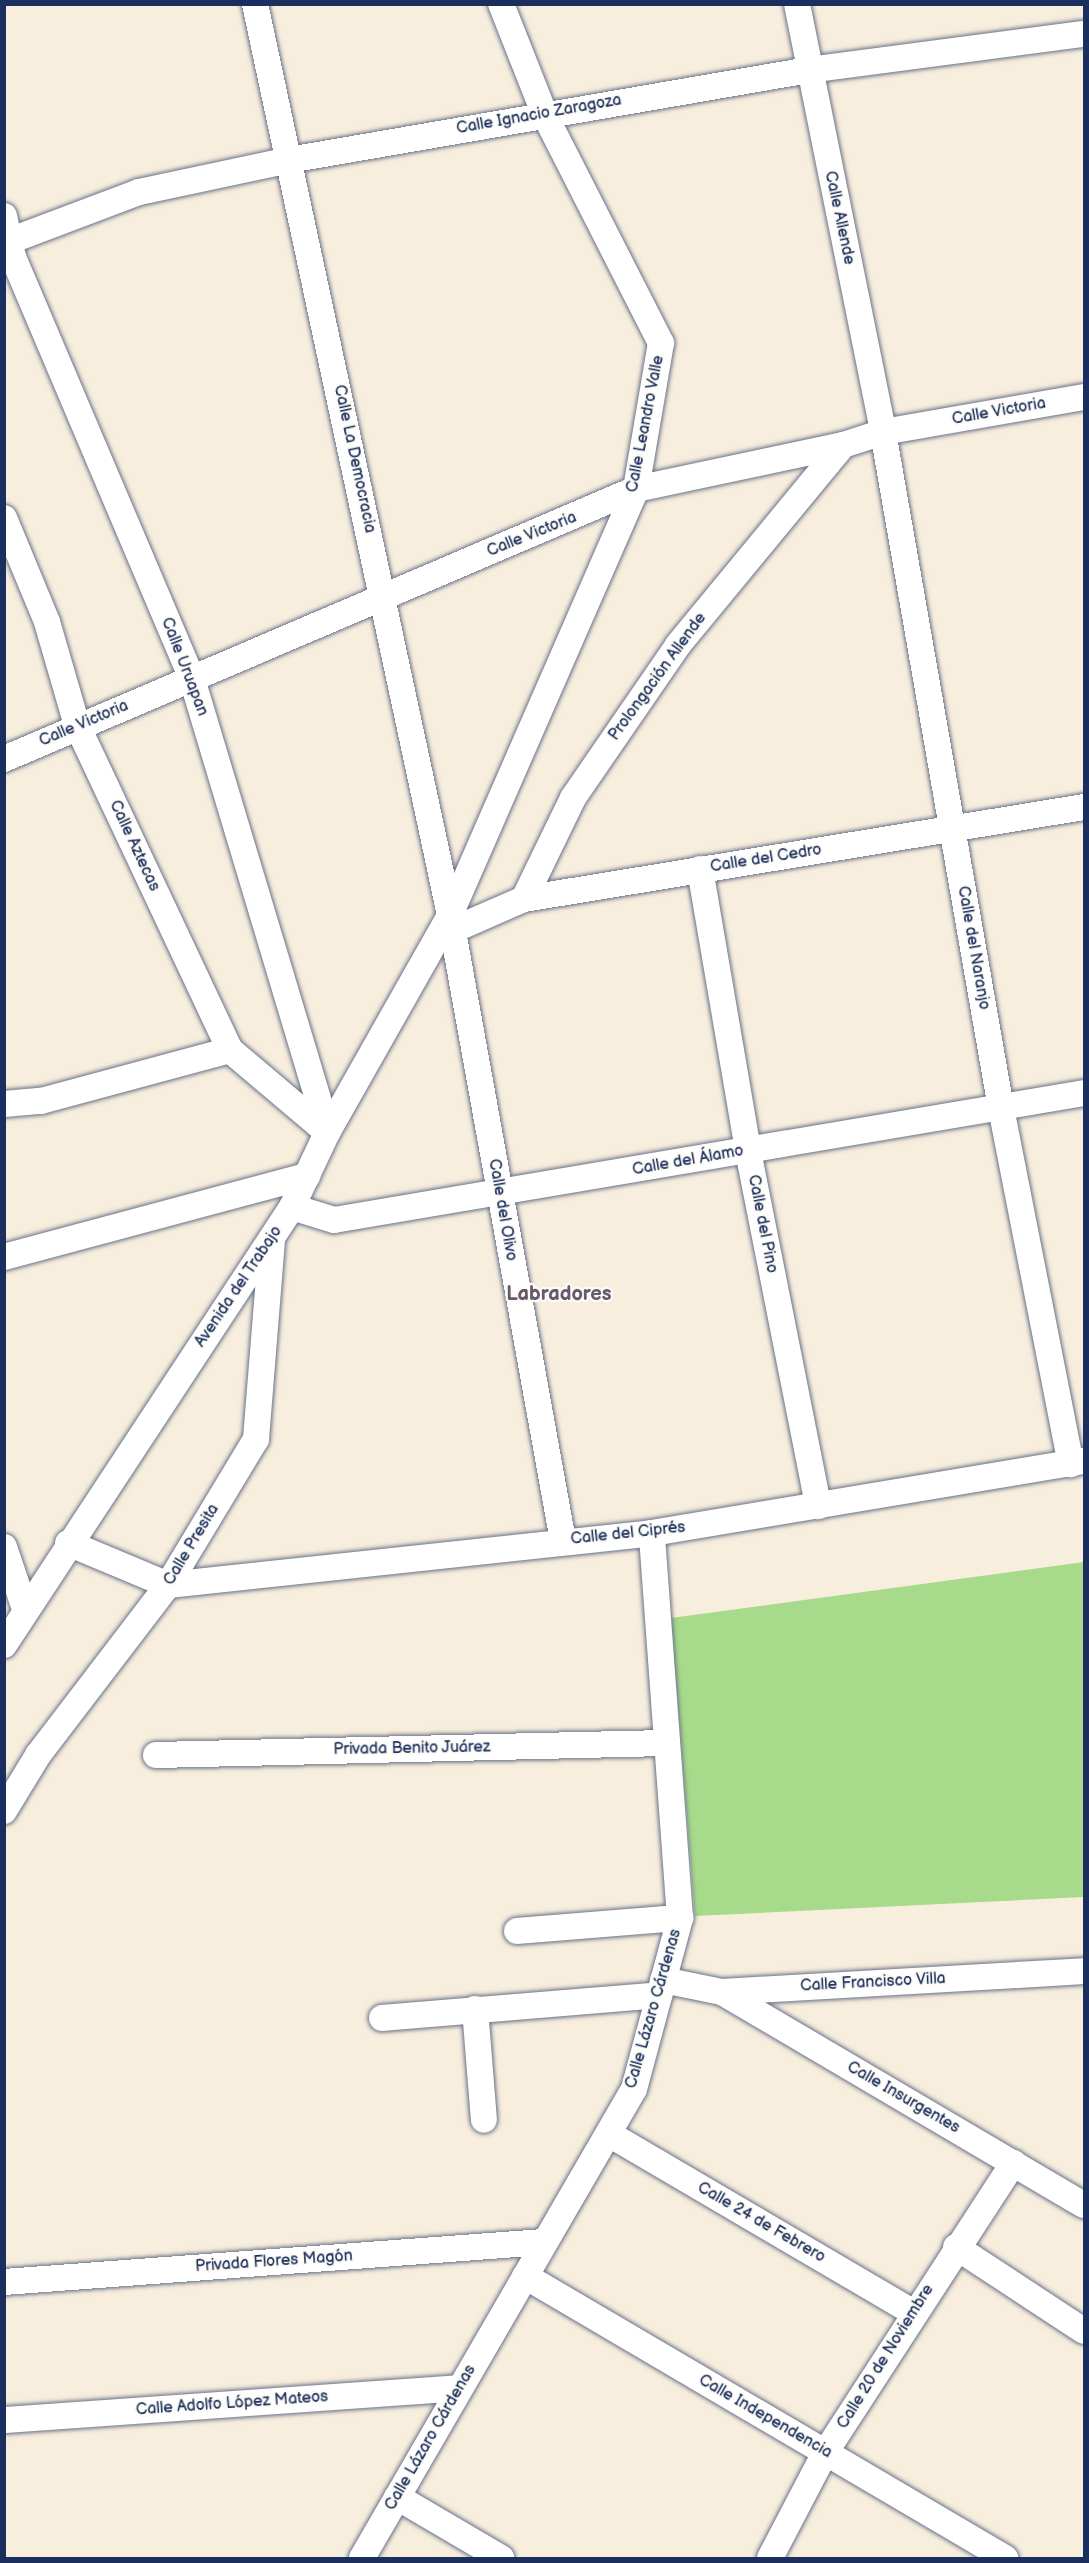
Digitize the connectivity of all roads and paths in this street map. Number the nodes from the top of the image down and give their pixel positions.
1 (255, 4) edge
2 (501, 4) edge
3 (797, 4) edge
4 (1084, 34) edge
5 (809, 70) junction
6 (544, 113) junction
7 (289, 160) junction
8 (4, 216) edge
9 (7, 242) edge
10 (1084, 397) edge
11 (883, 432) junction
12 (843, 445) junction
13 (636, 489) junction
14 (6, 525) edge
15 (384, 596) junction
16 (192, 679) junction
17 (76, 725) junction
18 (4, 759) edge
19 (1084, 807) edge
20 (953, 831) junction
21 (700, 869) junction
22 (524, 899) junction
23 (451, 922) junction
24 (230, 1050) junction
25 (1084, 1093) edge
26 (4, 1104) edge
27 (1001, 1107) junction
28 (328, 1132) junction
29 (748, 1151) junction
30 (307, 1176) junction
31 (498, 1194) junction
32 (292, 1207) junction
33 (272, 1237) junction
34 (4, 1257) edge
35 (1078, 1462) edge
36 (818, 1506) junction
37 (652, 1533) junction
38 (563, 1541) junction
39 (68, 1543) junction
40 (4, 1547) edge
41 (168, 1585) junction
42 (25, 1609) junction
43 (4, 1645) edge
44 (667, 1743) junction
45 (156, 1755) dead end
46 (4, 1811) edge
47 (680, 1918) junction
48 (517, 1931) dead end
49 (1084, 1971) edge
50 (661, 1988) junction
51 (722, 1992) junction
52 (475, 2009) junction
53 (382, 2018) dead end
54 (484, 2120) dead end
55 (609, 2134) junction
56 (1013, 2163) junction
57 (1082, 2196) edge
58 (543, 2242) junction
59 (956, 2247) junction
60 (525, 2276) junction
61 (4, 2282) edge
62 (914, 2313) junction
63 (1084, 2331) edge
64 (460, 2388) junction
65 (4, 2420) edge
66 (825, 2453) junction
67 (398, 2497) junction
68 (362, 2559) edge
69 (501, 2559) edge
70 (770, 2559) edge
71 (1005, 2559) edge

1 - 7 street, Calle La Democracia
2 - 6 street, Calle Leandro Valle
3 - 5 street, Calle Allende
4 - 5 street, Calle Ignacio Zaragoza
5 - 6 street, Calle Ignacio Zaragoza
5 - 11 street, Calle Allende
6 - 7 street, Calle Ignacio Zaragoza
6 - 13 street, Calle Leandro Valle
7 - 9 street, Calle Ignacio Zaragoza
7 - 15 street, Calle La Democracia
8 - 9 street, Calle Uruapan
9 - 16 street, Calle Uruapan
10 - 11 street, Calle Victoria
11 - 12 street, Calle Victoria
11 - 20 street, Calle del Naranjo
12 - 13 street, Calle Victoria
12 - 22 street, Prolongación Allende
13 - 15 street, Calle Victoria
13 - 23 street, Calle Leandro Valle
14 - 17 street, Calle Aztecas
15 - 16 street, Calle Victoria
15 - 23 street, Calle La Democracia
16 - 17 street, Calle Victoria
16 - 28 street, Calle Uruapan
17 - 18 street, Calle Victoria
17 - 24 street, Calle Aztecas
19 - 20 street, Calle del Cedro
20 - 21 street, Calle del Cedro
20 - 27 street, Calle del Naranjo
21 - 22 street, Calle del Cedro
21 - 29 street, Calle del Pino
22 - 23 street, Calle del Cedro
23 - 28 street, Avenida del Trabajo
23 - 31 street, Calle del Olivo
24 - 26 street
24 - 28 street, Calle Aztecas
25 - 27 street, Calle del Álamo
27 - 29 street, Calle del Álamo
27 - 35 street, Calle del Naranjo
28 - 30 street, Avenida del Trabajo
29 - 31 street, Calle del Álamo
29 - 36 street, Calle del Pino
30 - 32 street, Avenida del Trabajo
30 - 34 street
31 - 32 street, Calle del Álamo
31 - 38 street, Calle del Olivo
32 - 33 street, Avenida del Trabajo
33 - 39 street, Avenida del Trabajo
33 - 41 street, Calle Presita
35 - 36 street, Calle del Ciprés
36 - 37 street, Calle del Ciprés
37 - 38 street, Calle del Ciprés
37 - 44 street, Calle Lázaro Cárdenas
38 - 41 street, Calle del Ciprés
39 - 41 street
39 - 42 street, Avenida del Trabajo
40 - 42 street
41 - 46 street, Calle Presita
42 - 43 street, Avenida del Trabajo
44 - 45 street, Privada Benito Juárez
44 - 47 street, Calle Lázaro Cárdenas
47 - 48 street
47 - 50 street, Calle Lázaro Cárdenas
49 - 51 street, Calle Francisco Villa
50 - 51 street, Calle Francisco Villa
50 - 52 street, Calle Francisco Villa
50 - 55 street, Calle Lázaro Cárdenas
51 - 56 street, Calle Insurgentes
52 - 53 street, Calle Francisco Villa
52 - 54 street
55 - 58 street, Calle Lázaro Cárdenas
55 - 62 street, Calle 24 de Febrero
56 - 57 street, Calle Insurgentes
56 - 59 street, Calle 20 de Noviembre
58 - 60 street, Calle Lázaro Cárdenas
58 - 61 street, Privada Flores Magón
59 - 62 street, Calle 20 de Noviembre
59 - 63 street
60 - 64 street, Calle Lázaro Cárdenas
60 - 66 street, Calle Independencia
62 - 66 street, Calle 20 de Noviembre
64 - 65 street, Calle Adolfo López Mateos
64 - 67 street, Calle Lázaro Cárdenas
66 - 70 street, Calle 20 de Noviembre
66 - 71 street, Calle Independencia
67 - 68 street, Calle Lázaro Cárdenas
67 - 69 street

